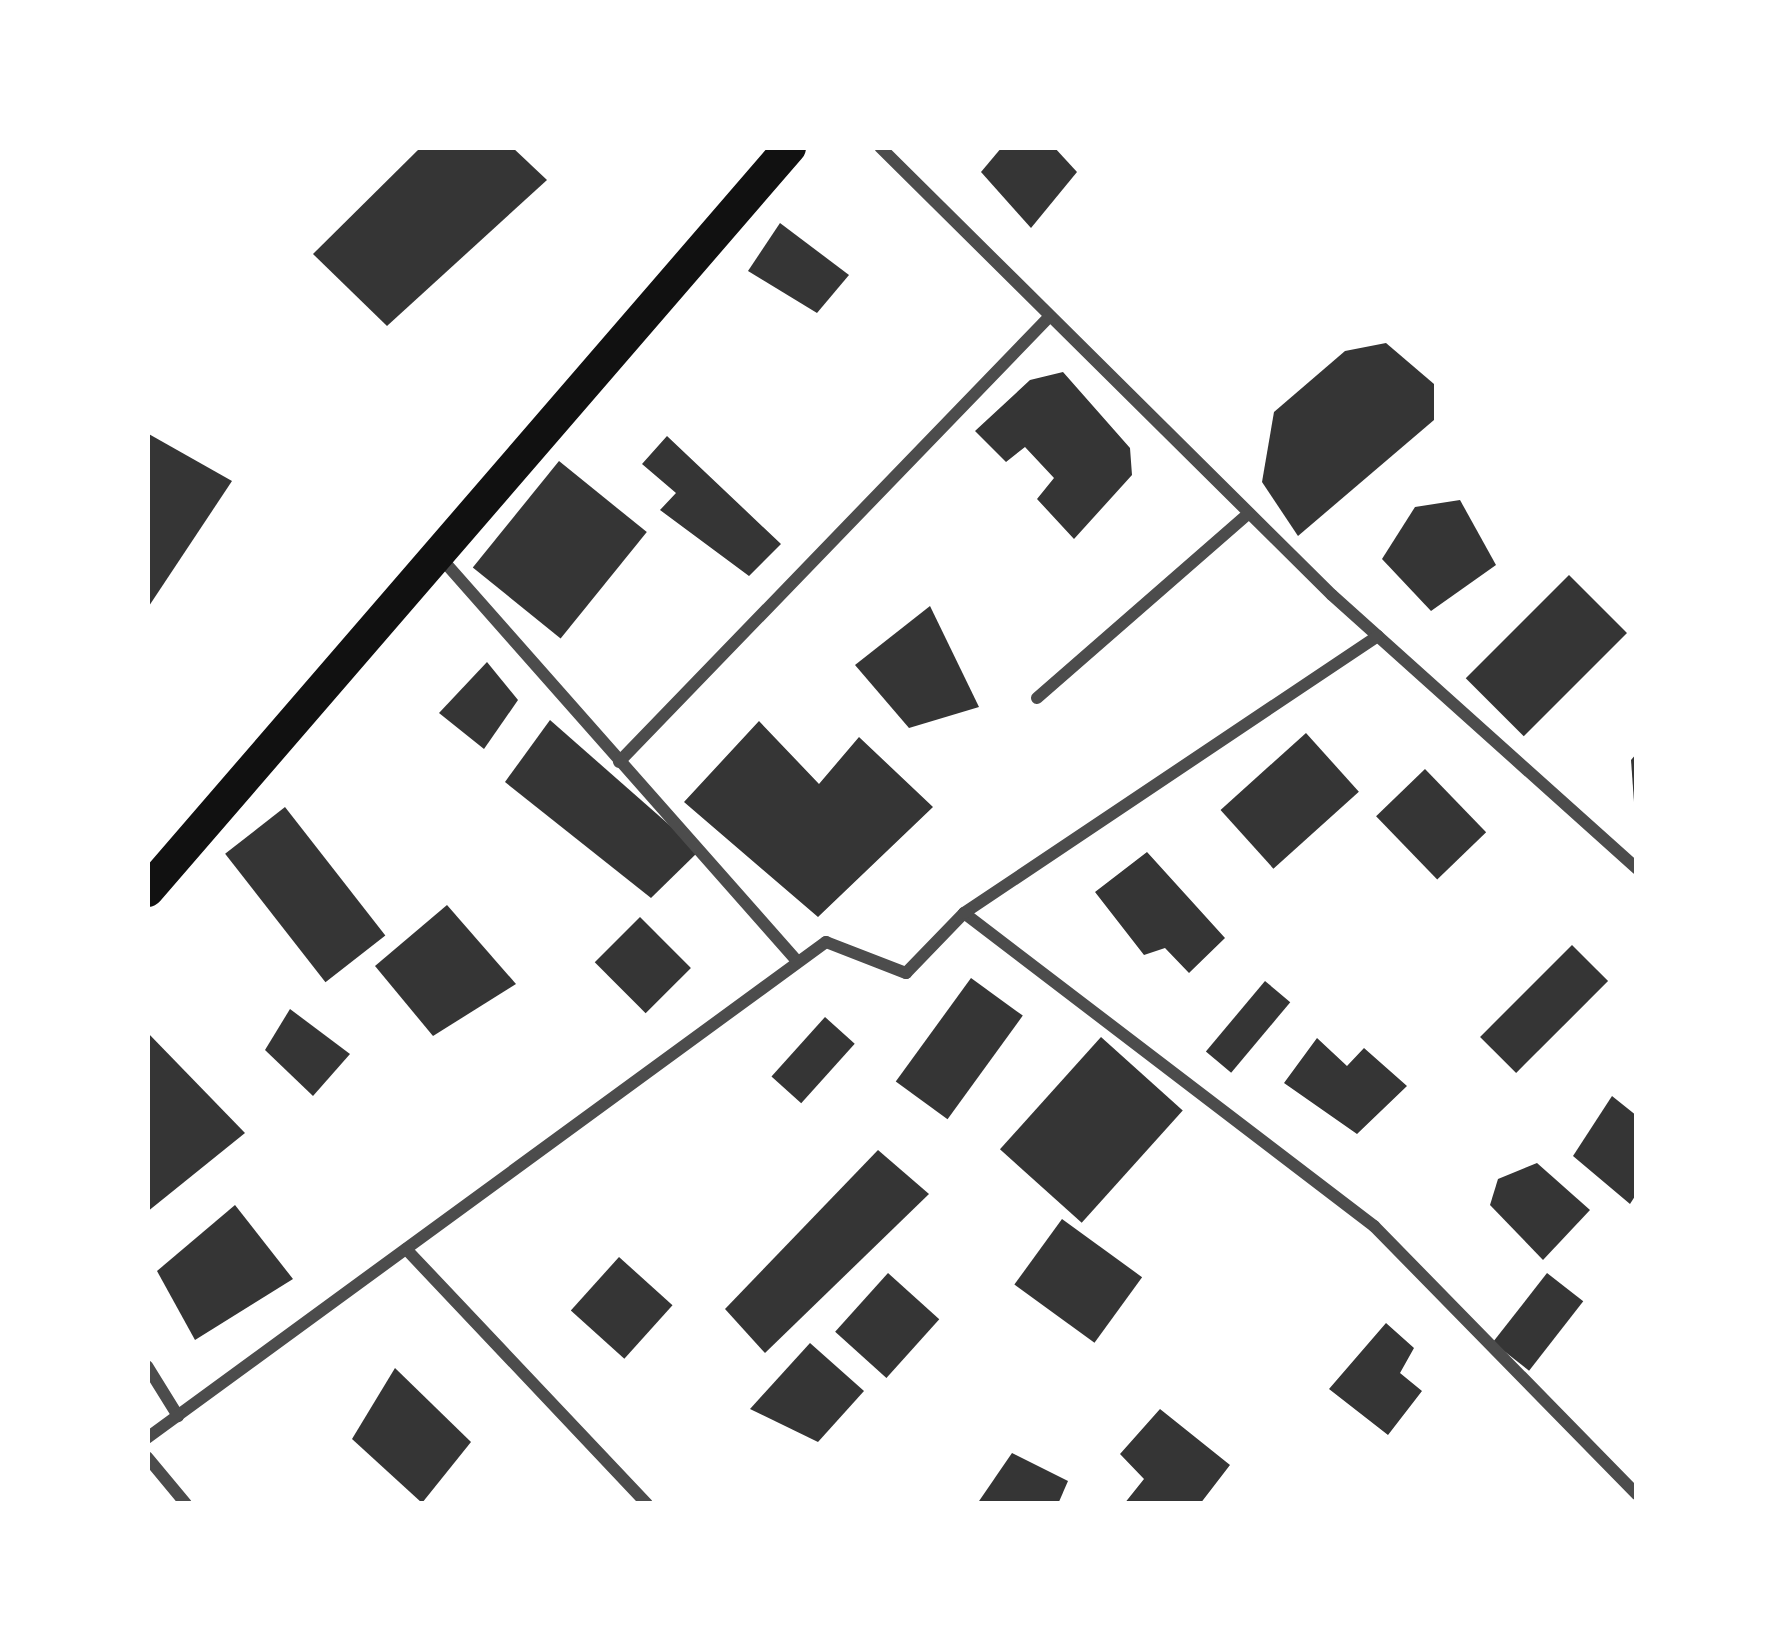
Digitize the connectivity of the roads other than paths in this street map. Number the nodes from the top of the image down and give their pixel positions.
1 (789, 147) edge
2 (880, 147) edge
3 (1050, 316) junction
4 (1249, 513) junction
5 (436, 553) junction
6 (1378, 636) junction
7 (1037, 698) dead end
8 (619, 762) junction
9 (1637, 869) edge
10 (147, 890) edge
11 (964, 913) junction
12 (797, 962) junction
13 (406, 1249) junction
14 (147, 1366) edge
15 (178, 1416) junction
16 (147, 1438) edge
17 (147, 1457) edge
18 (1637, 1495) edge
19 (186, 1504) edge
20 (647, 1504) edge

1 - 5 highway
2 - 3 street
3 - 4 street
3 - 8 street
4 - 6 street
4 - 7 street
5 - 8 street
5 - 10 highway
6 - 9 street
6 - 11 street
8 - 12 street
11 - 12 street
11 - 18 street
12 - 13 street
13 - 15 street
13 - 20 street
14 - 15 street
15 - 16 street
17 - 19 street

